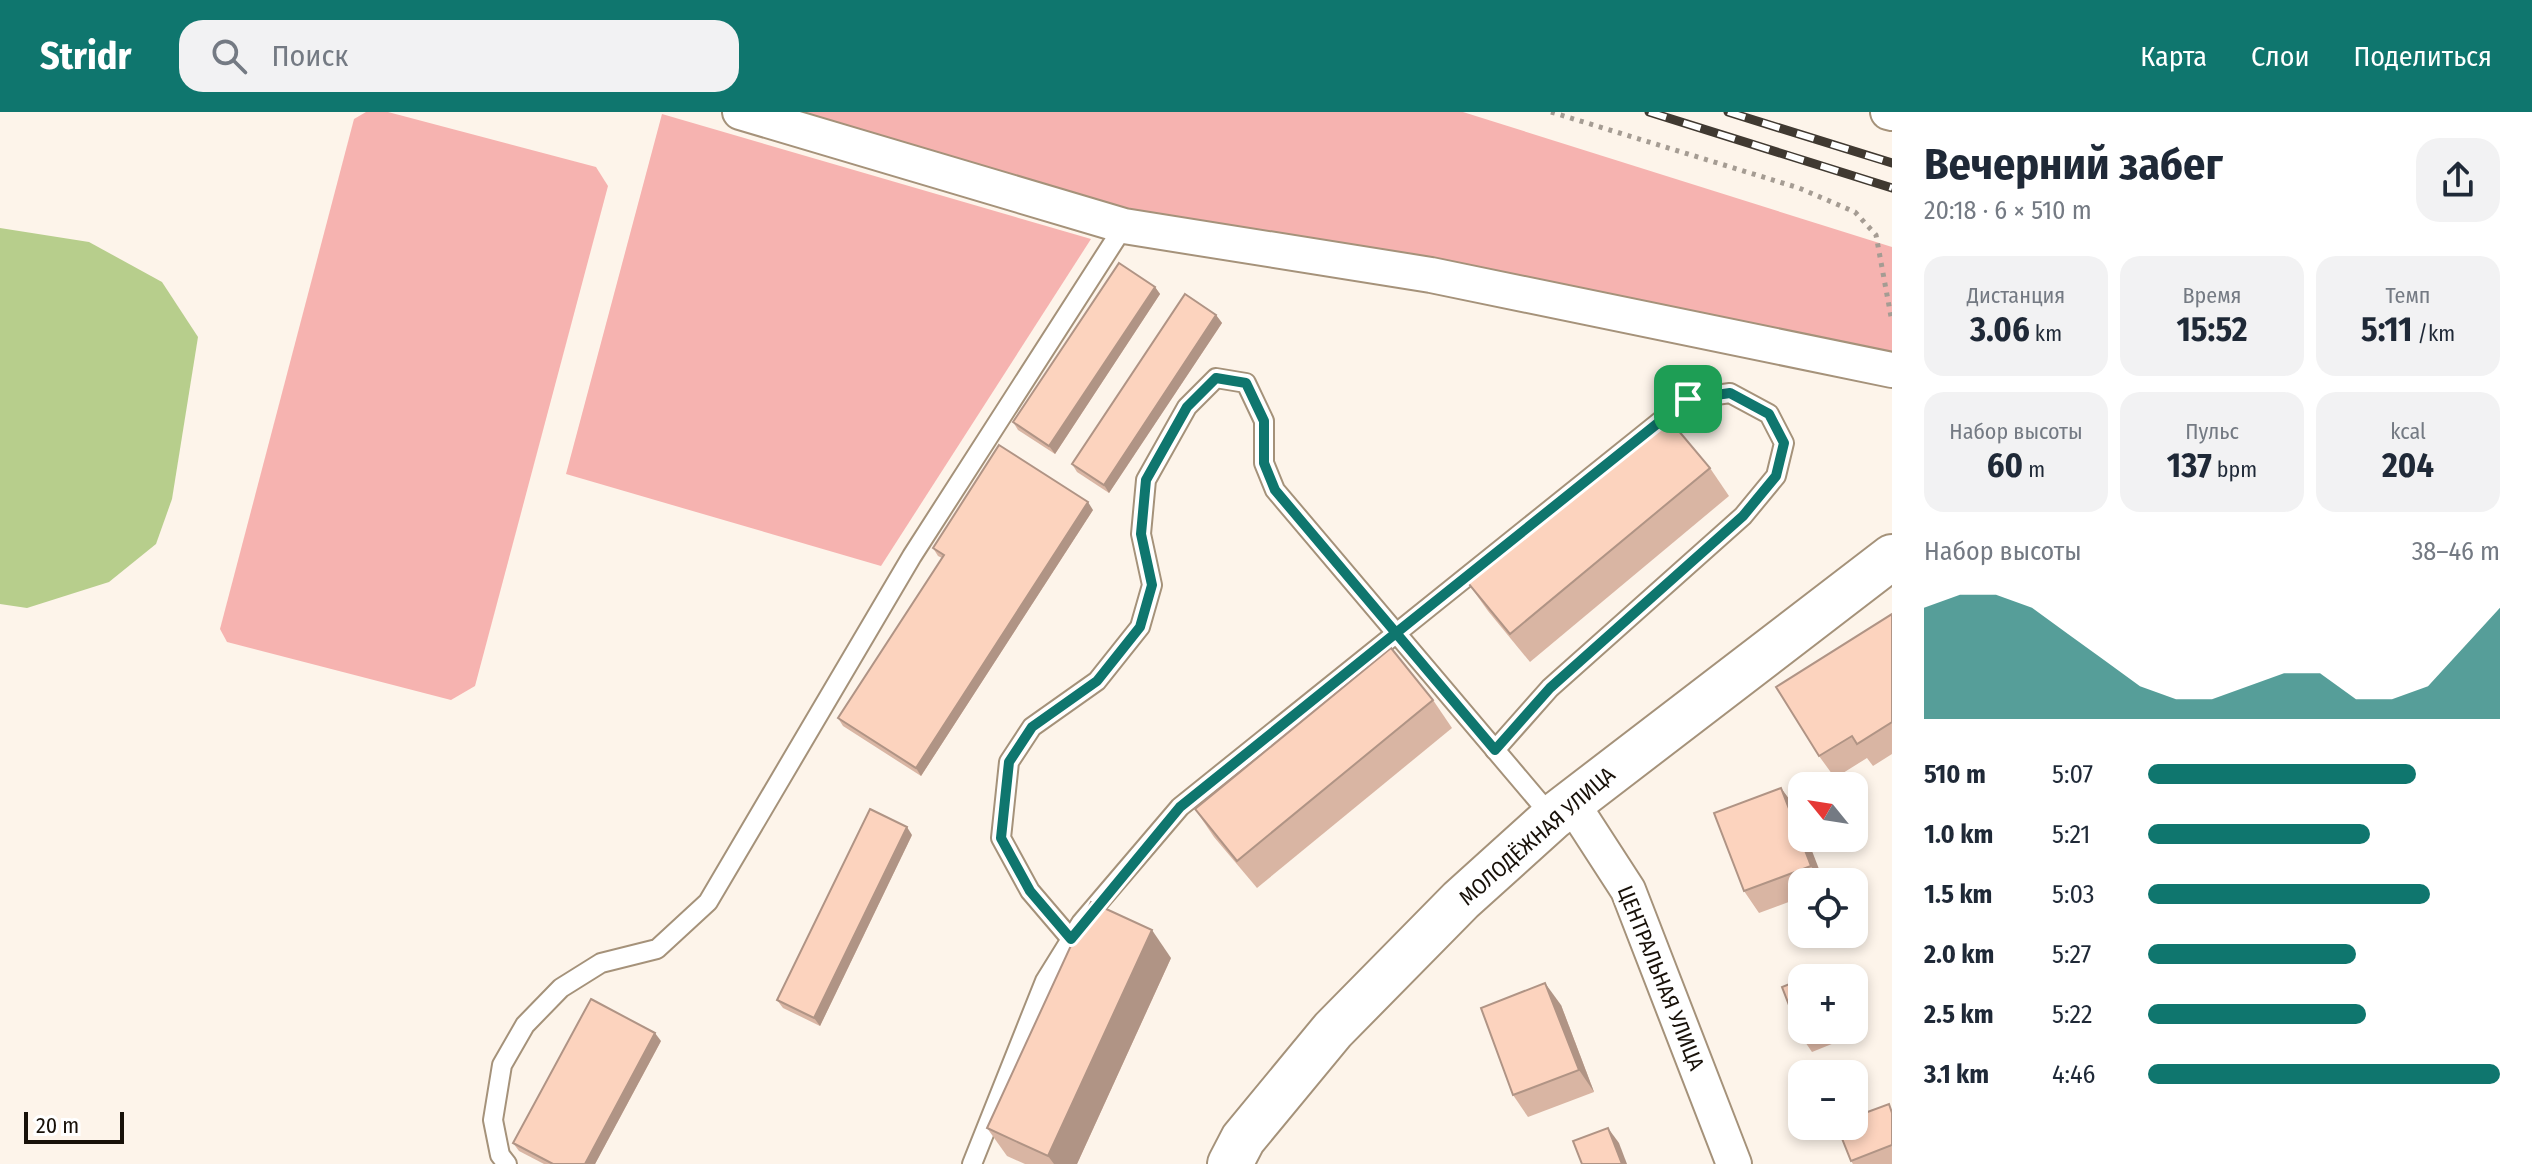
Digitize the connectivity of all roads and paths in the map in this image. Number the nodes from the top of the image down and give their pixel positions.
1 (740, 112) edge
2 (1551, 112) edge
3 (1124, 226) junction
4 (1892, 322) edge
5 (1892, 370) edge
6 (1892, 557) edge
7 (1396, 633) junction
8 (1495, 750) junction
9 (1562, 809) junction
10 (1071, 939) junction
11 (507, 1164) edge
12 (972, 1164) edge
13 (1230, 1164) edge
14 (1734, 1164) edge

1 - 3 street
2 - 4 path
3 - 5 street
3 - 11 lane
6 - 9 street, МОЛОДЁЖНАЯ УЛИЦА
7 - 8 lane
7 - 8 lane
7 - 10 lane
7 - 10 lane
8 - 9 lane
9 - 13 street, МОЛОДЁЖНАЯ УЛИЦА
9 - 14 street, ЦЕНТРАЛЬНАЯ УЛИЦА
10 - 12 lane

